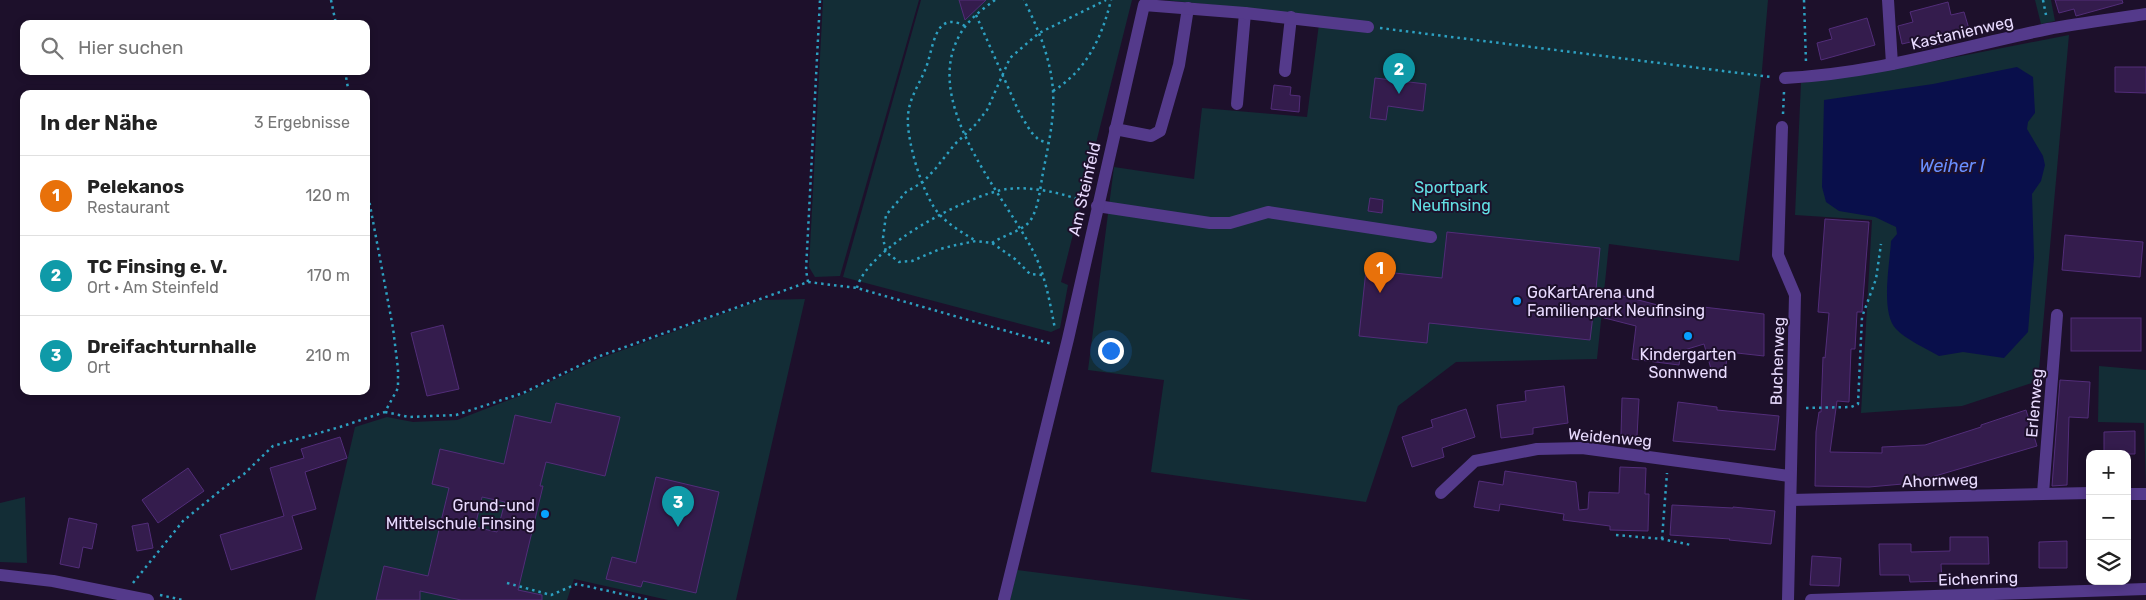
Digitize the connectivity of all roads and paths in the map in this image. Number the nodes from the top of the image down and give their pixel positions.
1 (331, 0) edge
2 (820, 0) edge
3 (995, 0) edge
4 (1024, 0) edge
5 (1106, 0) edge
6 (1111, 0) edge
7 (1804, 0) edge
8 (1888, 0) edge
9 (1188, 8) junction
10 (1245, 13) junction
11 (2146, 14) edge
12 (976, 15) junction
13 (1291, 17) junction
14 (335, 20) edge
15 (965, 26) junction
16 (1368, 27) joint
17 (1039, 33) junction
18 (1892, 64) junction
19 (1285, 71) dead end
20 (1002, 74) junction
21 (346, 75) edge
22 (1806, 77) junction
23 (1785, 78) junction
24 (348, 90) edge
25 (1053, 91) junction
26 (1236, 104) dead end
27 (1782, 127) joint
28 (1115, 129) junction
29 (965, 134) junction
30 (1048, 143) junction
31 (923, 182) junction
32 (1040, 190) junction
33 (998, 192) junction
34 (370, 205) edge
35 (1097, 206) junction
36 (940, 215) junction
37 (1020, 228) junction
38 (1431, 237) dead end
39 (976, 241) junction
40 (992, 243) junction
41 (1882, 244) dead end
42 (886, 252) junction
43 (1042, 275) junction
44 (808, 282) junction
45 (857, 288) junction
46 (2057, 315) dead end
47 (1067, 343) junction
48 (1792, 408) junction
49 (385, 412) junction
50 (1668, 459) junction
51 (1790, 476) junction
52 (1441, 493) dead end
53 (2043, 493) junction
54 (2086, 493) edge
55 (2131, 494) edge
56 (2146, 494) edge
57 (1791, 500) junction
58 (1616, 535) dead end
59 (1662, 540) junction
60 (1691, 545) dead end
61 (0, 575) edge
62 (507, 583) dead end
63 (2146, 589) edge
64 (124, 595) junction
65 (148, 600) edge
66 (649, 600) edge
67 (1004, 600) edge
68 (1788, 600) edge
69 (1811, 600) edge

1 - 14 path
2 - 44 path
3 - 12 path
4 - 17 path
5 - 17 path
6 - 25 path
7 - 22 path
8 - 18 street
9 - 10 street, Am Steinfeld
9 - 28 street, Am Steinfeld
9 - 28 street
10 - 13 street, Am Steinfeld
10 - 26 street
11 - 18 street, Kastanienweg
12 - 15 path
12 - 20 path
13 - 16 street, Am Steinfeld
13 - 19 street
15 - 29 path
15 - 31 path
16 - 23 path
17 - 20 path
17 - 25 path
18 - 22 street, Kastanienweg
20 - 29 path
20 - 30 path
21 - 24 path
22 - 23 street, Kastanienweg
23 - 27 path
25 - 30 path
27 - 48 street, Buchenweg
28 - 35 street, Am Steinfeld
29 - 31 path
29 - 33 path
30 - 32 path
31 - 36 path
31 - 42 path
32 - 33 path
32 - 35 path
32 - 37 path
33 - 36 path
33 - 37 path
34 - 49 path
35 - 38 street
35 - 47 street, Am Steinfeld
36 - 39 path
36 - 42 path
37 - 40 path
37 - 43 path
39 - 40 path
39 - 42 path
40 - 43 path
41 - 48 path
42 - 45 path
43 - 47 path
44 - 45 path
44 - 49 path
45 - 47 path
46 - 53 street, Erlenweg
47 - 67 street, Am Steinfeld
48 - 51 street, Buchenweg
49 - 64 path
50 - 51 street, Weidenweg
50 - 52 street, Weidenweg
50 - 59 path
51 - 57 street, Buchenweg
53 - 54 street, Ahornweg
53 - 57 street, Ahornweg
55 - 56 street
57 - 68 street, Buchenweg
58 - 59 path
59 - 60 path
61 - 64 street
62 - 66 path
63 - 69 street, Eichenring
64 - 65 street

